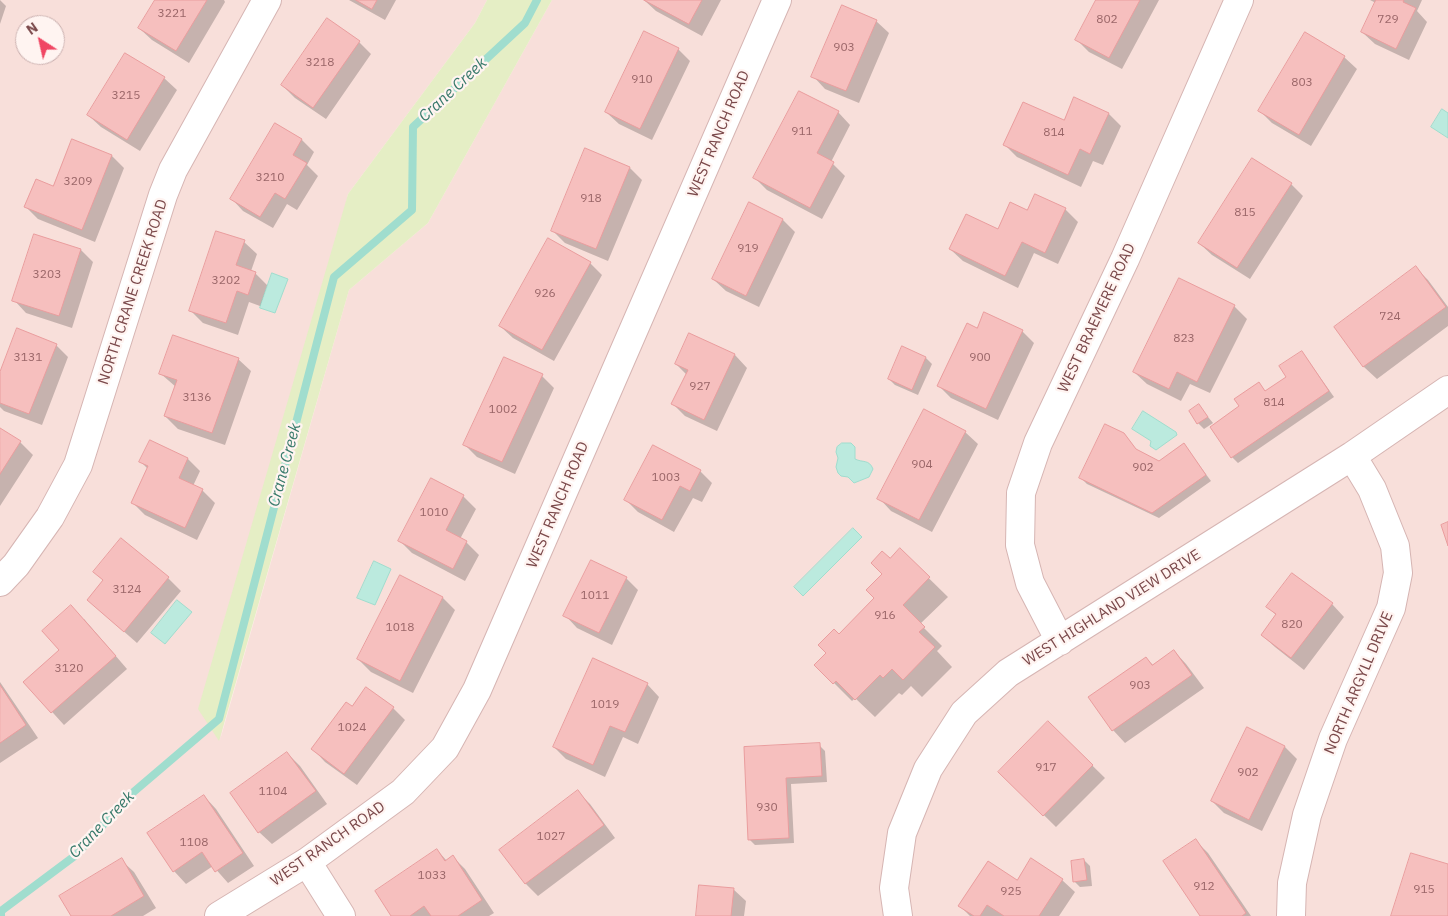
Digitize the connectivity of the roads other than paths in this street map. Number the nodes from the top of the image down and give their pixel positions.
1 (267, 0) edge
2 (777, 0) edge
3 (1239, 0) edge
4 (1448, 390) edge
5 (1352, 456) junction
6 (0, 582) edge
7 (1060, 641) junction
8 (307, 862) junction
9 (219, 916) edge
10 (341, 916) edge
11 (898, 916) edge
12 (1290, 916) edge

1 - 6 street, NORTH CRANE CREEK ROAD
2 - 8 street, WEST RANCH ROAD
3 - 7 street, WEST BRAEMERE ROAD
4 - 5 street, WEST HIGHLAND VIEW DRIVE
5 - 7 street, WEST HIGHLAND VIEW DRIVE
5 - 12 street, NORTH ARGYLL DRIVE
7 - 11 street, WEST HIGHLAND VIEW DRIVE
8 - 9 street, WEST RANCH ROAD
8 - 10 street

